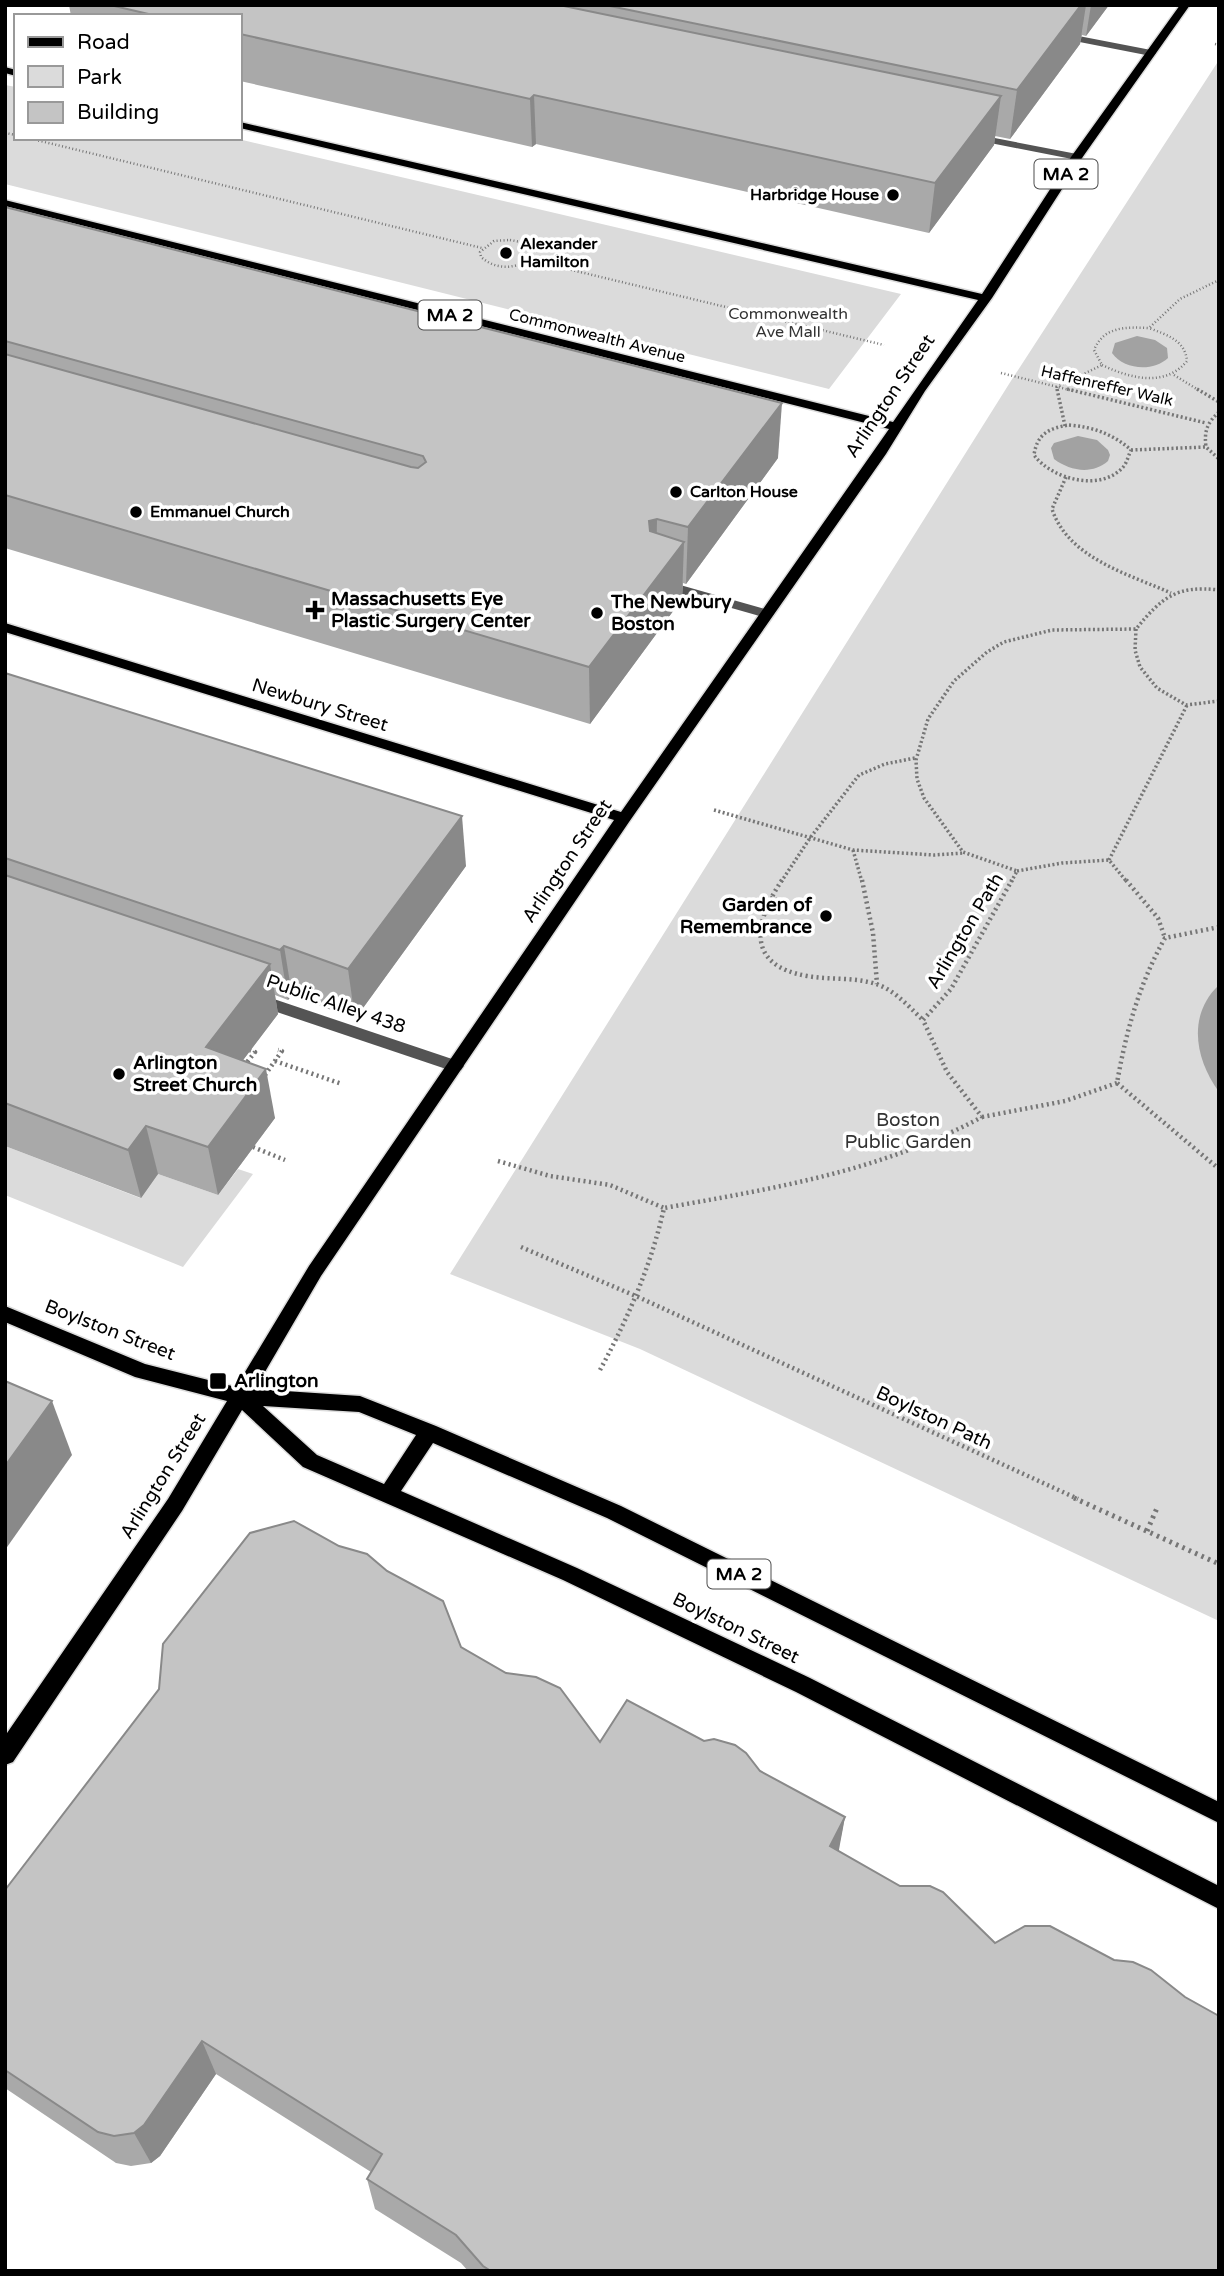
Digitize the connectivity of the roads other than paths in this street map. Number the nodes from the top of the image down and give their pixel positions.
1 (1185, 5) edge
2 (1050, 33) edge
3 (1151, 53) junction
4 (242, 125) edge
5 (967, 136) edge
6 (1077, 157) junction
7 (5, 203) edge
8 (986, 298) junction
9 (896, 427) junction
10 (655, 582) edge
11 (767, 614) junction
12 (5, 627) edge
13 (624, 818) junction
14 (243, 994) edge
15 (455, 1066) junction
16 (5, 1314) edge
17 (240, 1396) junction
18 (429, 1432) junction
19 (388, 1495) junction
20 (5, 1755) edge
21 (1219, 1813) edge
22 (1219, 1898) edge

1 - 3 main road, Arlington Street / MA 2
2 - 3 street
3 - 6 main road, Arlington Street / MA 2
4 - 8 main road
5 - 6 street
6 - 8 main road, Arlington Street / MA 2
7 - 9 main road, Commonwealth Avenue / MA 2
8 - 9 main road, Arlington Street
9 - 11 main road, Arlington Street
10 - 11 street
11 - 13 main road, Arlington Street
12 - 13 main road, Newbury Street
13 - 15 main road, Arlington Street
14 - 15 street, Public Alley 438
15 - 17 main road, Arlington Street
16 - 17 main road, Boylston Street
17 - 18 main road, Boylston Street / MA 2
17 - 19 main road, Boylston Street
17 - 20 main road, Arlington Street
18 - 19 main road
18 - 21 main road, Boylston Street / MA 2
19 - 22 main road, Boylston Street

